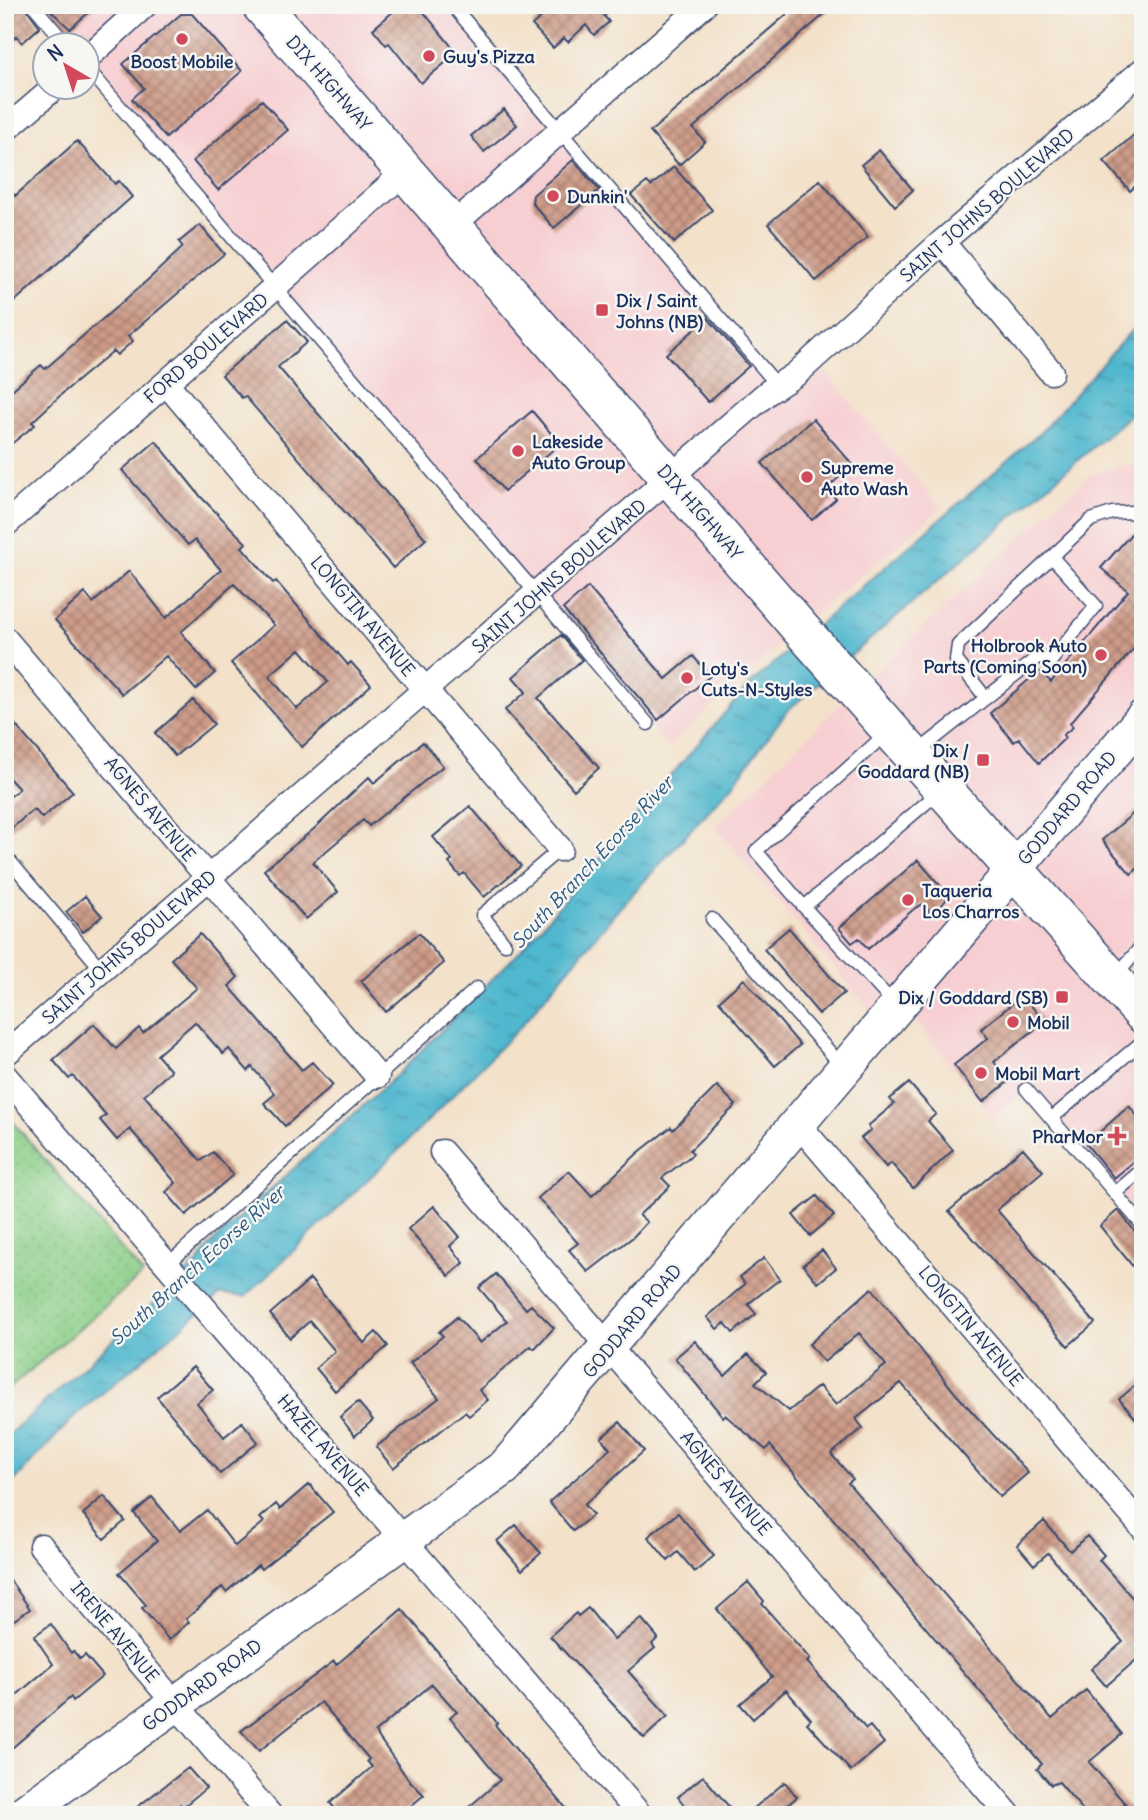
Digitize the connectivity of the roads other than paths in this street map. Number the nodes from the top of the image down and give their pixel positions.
1 (33, 5) edge
2 (145, 5) edge
3 (261, 5) edge
4 (452, 5) edge
5 (704, 5) edge
6 (56, 32) edge
7 (102, 44) edge
8 (1143, 70) edge
9 (102, 85) edge
10 (38, 102) edge
11 (5, 131) edge
12 (560, 132) junction
13 (406, 171) junction
14 (453, 225) junction
15 (942, 242) junction
16 (274, 288) junction
17 (1051, 372) dead end
18 (166, 383) junction
19 (778, 386) junction
20 (672, 478) junction
21 (1143, 521) edge
22 (5, 525) edge
23 (1052, 557) junction
24 (537, 596) junction
25 (5, 639) edge
26 (427, 691) junction
27 (986, 698) junction
28 (1143, 718) edge
29 (648, 724) dead end
30 (903, 742) junction
31 (944, 788) junction
32 (560, 849) joint
33 (5, 855) edge
34 (1016, 869) junction
35 (209, 878) junction
36 (803, 907) junction
37 (712, 919) dead end
38 (505, 944) dead end
39 (1143, 944) edge
40 (102, 970) junction
41 (1113, 980) junction
42 (477, 988) dead end
43 (898, 1008) junction
44 (1143, 1014) edge
45 (1143, 1041) edge
46 (5, 1054) edge
47 (845, 1070) junction
48 (5, 1076) edge
49 (377, 1076) junction
50 (1026, 1089) dead end
51 (1052, 1118) junction
52 (799, 1125) junction
53 (442, 1152) dead end
54 (1143, 1169) edge
55 (1115, 1193) junction
56 (1143, 1226) edge
57 (175, 1273) junction
58 (610, 1347) junction
59 (1143, 1528) edge
60 (403, 1538) junction
61 (41, 1546) dead end
62 (176, 1704) junction
63 (22, 1815) edge
64 (270, 1815) edge
65 (640, 1815) edge
66 (1009, 1815) edge

1 - 6 lane
2 - 7 street
3 - 13 main road, DIX HIGHWAY
4 - 12 lane
5 - 12 street
8 - 15 street, SAINT JOHNS BOULEVARD
9 - 16 lane
10 - 11 street
12 - 14 street
12 - 19 lane
13 - 14 main road, DIX HIGHWAY
13 - 16 street, FORD BOULEVARD
14 - 20 main road, DIX HIGHWAY
15 - 17 street
15 - 19 street, SAINT JOHNS BOULEVARD
16 - 18 street, FORD BOULEVARD
16 - 24 lane
18 - 22 street, FORD BOULEVARD
18 - 26 street, LONGTIN AVENUE
19 - 20 street, SAINT JOHNS BOULEVARD
20 - 24 street, SAINT JOHNS BOULEVARD
20 - 30 main road, DIX HIGHWAY
21 - 23 lane
23 - 27 lane
23 - 27 lane
24 - 26 street, SAINT JOHNS BOULEVARD
24 - 29 lane
25 - 35 street, AGNES AVENUE
26 - 32 street, LONGTIN AVENUE
26 - 35 street, SAINT JOHNS BOULEVARD
27 - 30 lane
28 - 34 street, GODDARD ROAD
30 - 31 main road, DIX HIGHWAY
30 - 36 lane
31 - 34 main road, DIX HIGHWAY
31 - 36 lane
32 - 38 lane
33 - 40 lane
34 - 41 main road, DIX HIGHWAY
34 - 43 street, GODDARD ROAD
35 - 40 street, SAINT JOHNS BOULEVARD
35 - 49 street, AGNES AVENUE
36 - 43 lane
37 - 47 lane
39 - 41 lane
40 - 46 street, SAINT JOHNS BOULEVARD
41 - 44 main road, DIX HIGHWAY
42 - 49 lane
43 - 47 street, GODDARD ROAD
45 - 51 lane
47 - 52 street, GODDARD ROAD
48 - 57 street, HAZEL AVENUE
49 - 57 lane
50 - 51 lane
51 - 55 lane
52 - 58 street, GODDARD ROAD
52 - 59 street, LONGTIN AVENUE
53 - 58 street, AGNES AVENUE
54 - 55 lane
55 - 56 lane
57 - 60 street, HAZEL AVENUE
58 - 60 street, GODDARD ROAD
58 - 66 street, AGNES AVENUE
60 - 62 street, GODDARD ROAD
60 - 65 street, HAZEL AVENUE
61 - 62 street, IRENE AVENUE
62 - 63 street, GODDARD ROAD
62 - 64 street, IRENE AVENUE

